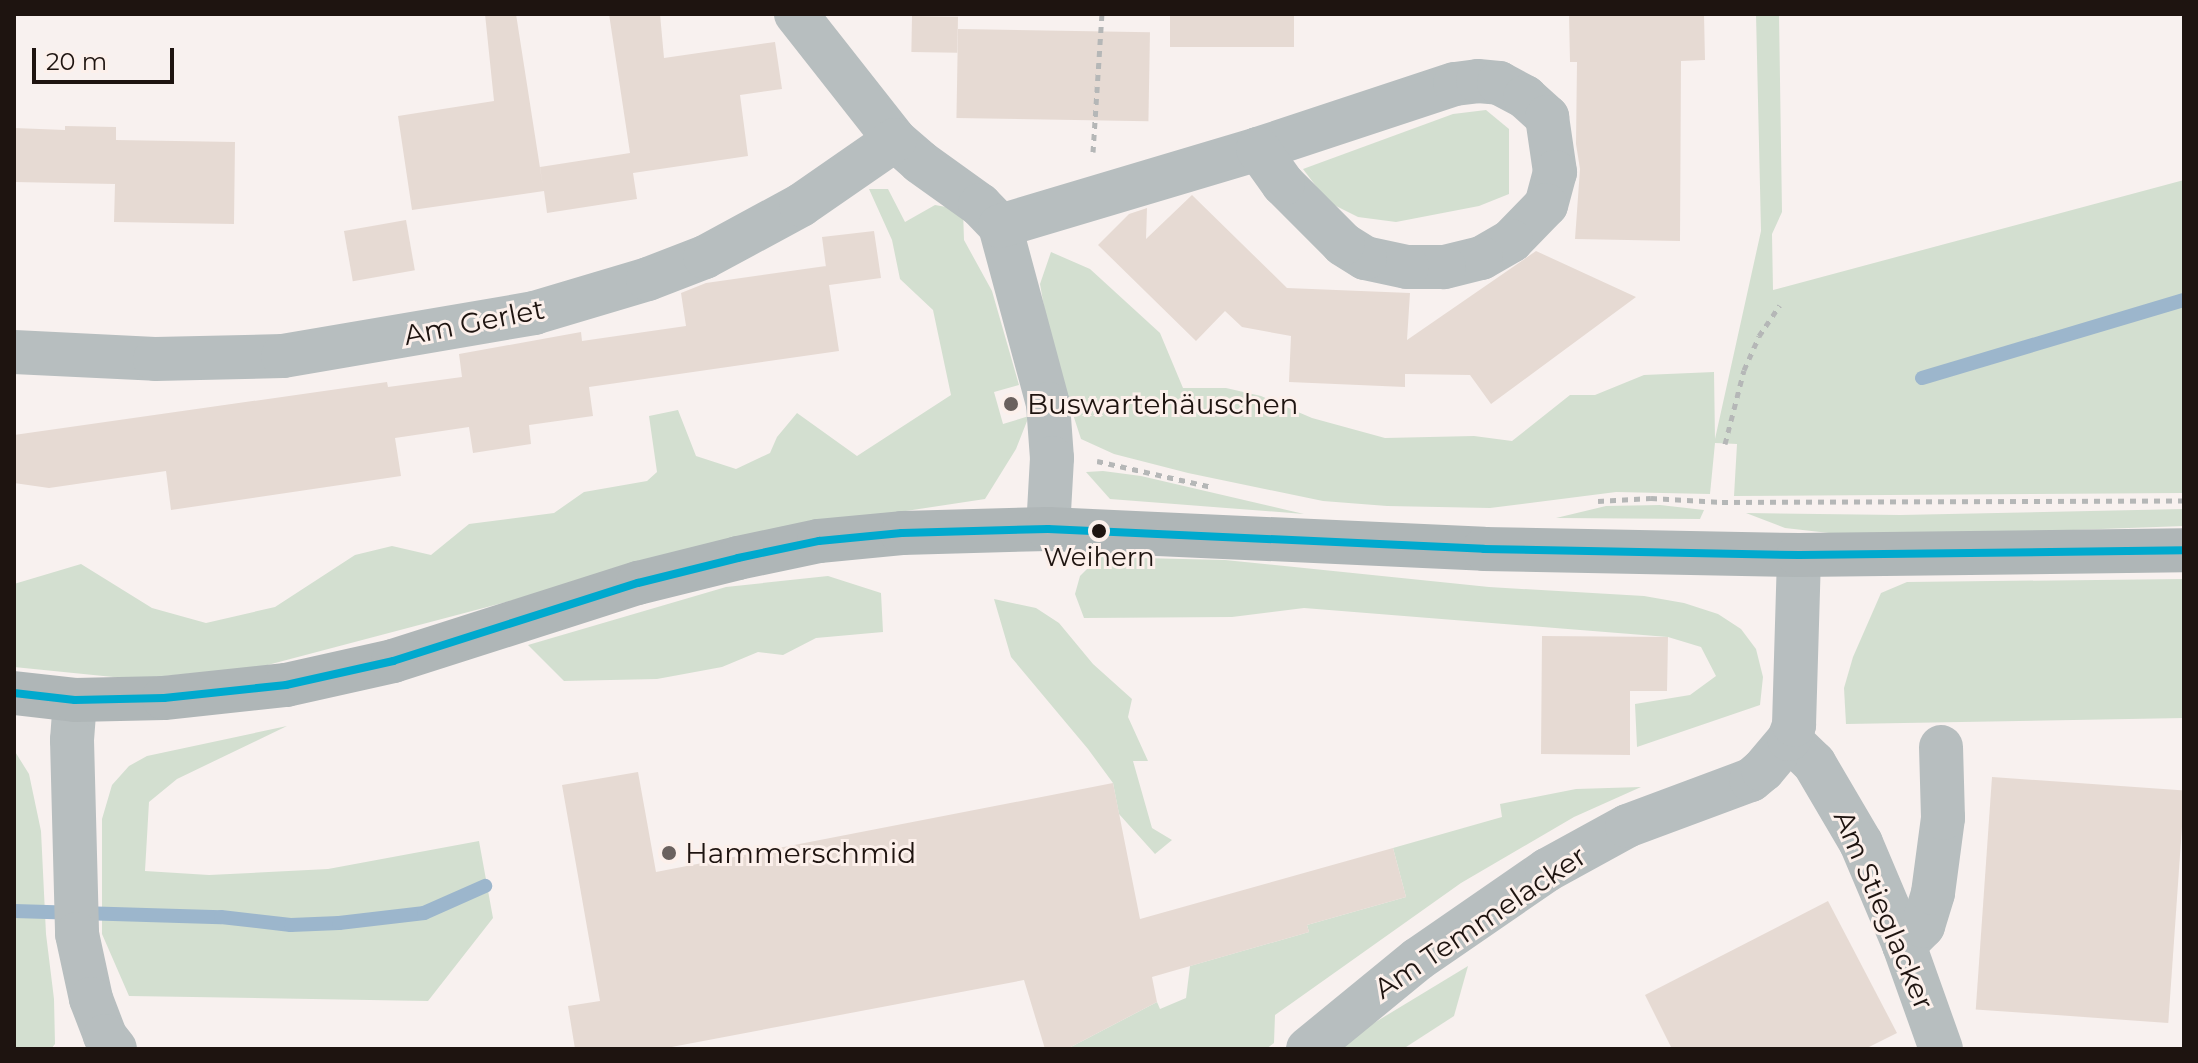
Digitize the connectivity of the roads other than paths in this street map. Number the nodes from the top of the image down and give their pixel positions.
1 (796, 14) edge
2 (895, 140) junction
3 (1258, 149) junction
4 (1000, 226) junction
5 (14, 352) edge
6 (1048, 529) junction
7 (2184, 550) edge
8 (1799, 555) junction
9 (14, 693) edge
10 (75, 700) junction
11 (1789, 739) junction
12 (1941, 747) dead end
13 (1904, 945) junction
14 (102, 1045) edge
15 (1308, 1049) edge
16 (1941, 1049) edge

1 - 2 street
2 - 4 street
2 - 5 street, Am Gerlet
3 - 3 street
3 - 4 street
4 - 6 street
6 - 8 main road
6 - 10 main road
7 - 8 main road
8 - 11 street
9 - 10 main road
10 - 14 street
11 - 13 street, Am Stieglacker
11 - 15 street, Am Temmelacker
12 - 13 street
13 - 16 street, Am Stieglacker

